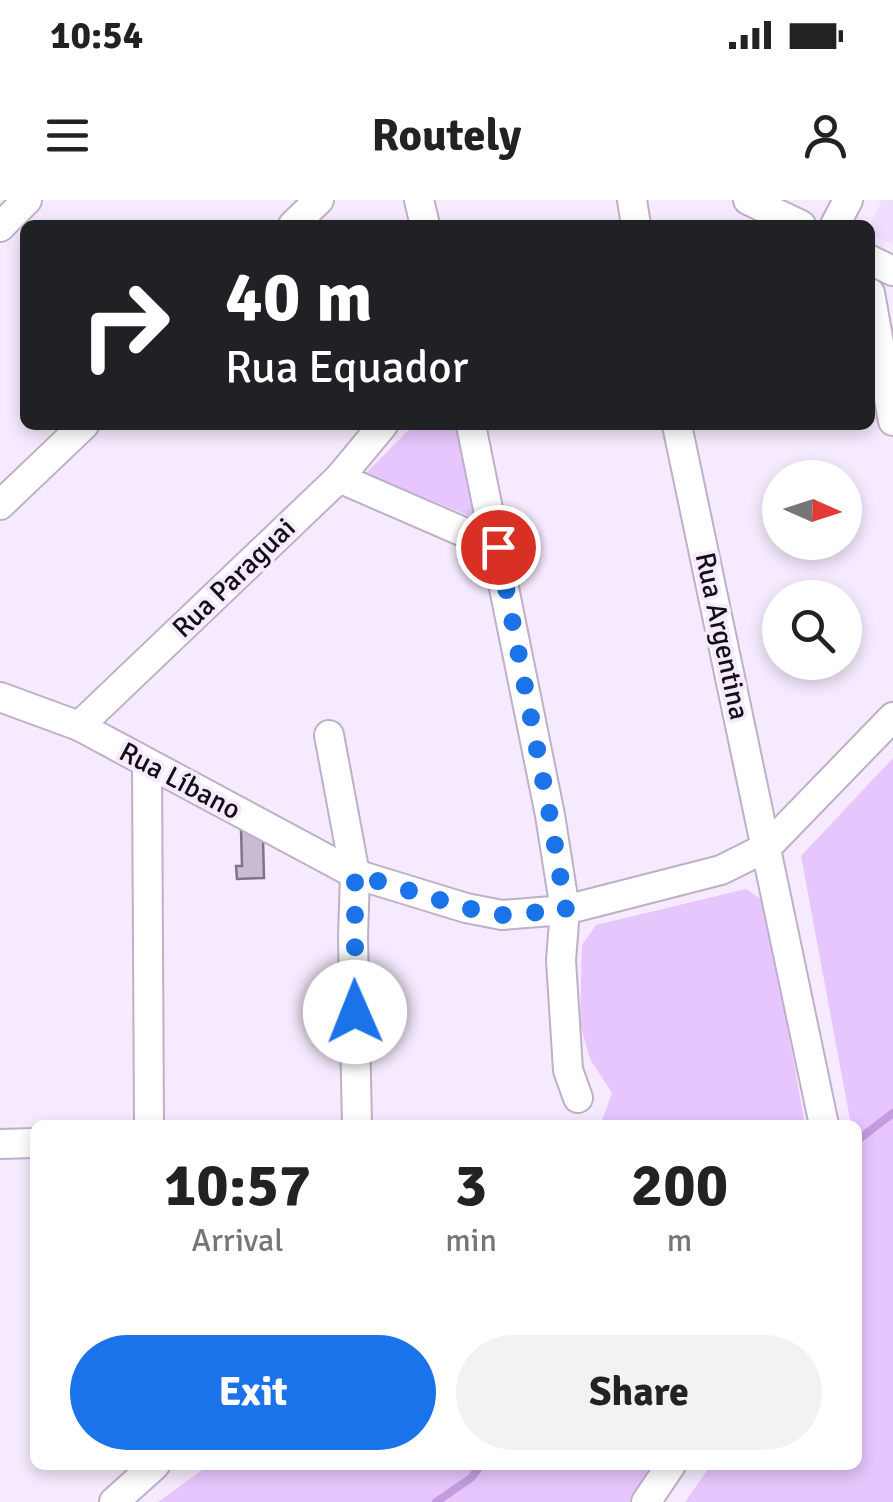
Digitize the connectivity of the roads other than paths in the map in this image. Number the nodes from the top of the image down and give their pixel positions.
1 (27, 200) edge
2 (319, 200) edge
3 (748, 200) edge
4 (298, 220) edge
5 (791, 220) edge
6 (0, 227) edge
7 (875, 322) edge
8 (893, 421) edge
9 (79, 430) edge
10 (379, 430) edge
11 (471, 430) edge
12 (678, 430) edge
13 (338, 478) junction
14 (0, 505) edge
15 (498, 547) junction
16 (0, 697) edge
17 (893, 717) edge
18 (78, 726) junction
19 (329, 735) dead end
20 (148, 764) junction
21 (768, 847) junction
22 (355, 874) junction
23 (566, 910) junction
24 (578, 1098) dead end
25 (149, 1120) edge
26 (358, 1120) edge
27 (823, 1120) edge
28 (30, 1143) edge
29 (0, 1144) edge
30 (149, 1470) edge
31 (668, 1470) edge
32 (114, 1502) edge
33 (646, 1502) edge

1 - 6 street
2 - 4 street
3 - 5 street
7 - 8 street
9 - 14 street
10 - 13 street, Rua Paraguai
11 - 15 street
12 - 21 street, Rua Argentina
13 - 15 street
13 - 18 street, Rua Paraguai
15 - 23 street
16 - 18 street, Rua Líbano
17 - 21 street
18 - 20 street, Rua Líbano
19 - 22 street
20 - 22 street, Rua Líbano
20 - 25 street
21 - 23 street, Rua Líbano
21 - 27 street, Rua Argentina
22 - 23 street, Rua Líbano
22 - 26 street
23 - 24 street
28 - 29 street
30 - 32 street
31 - 33 street

